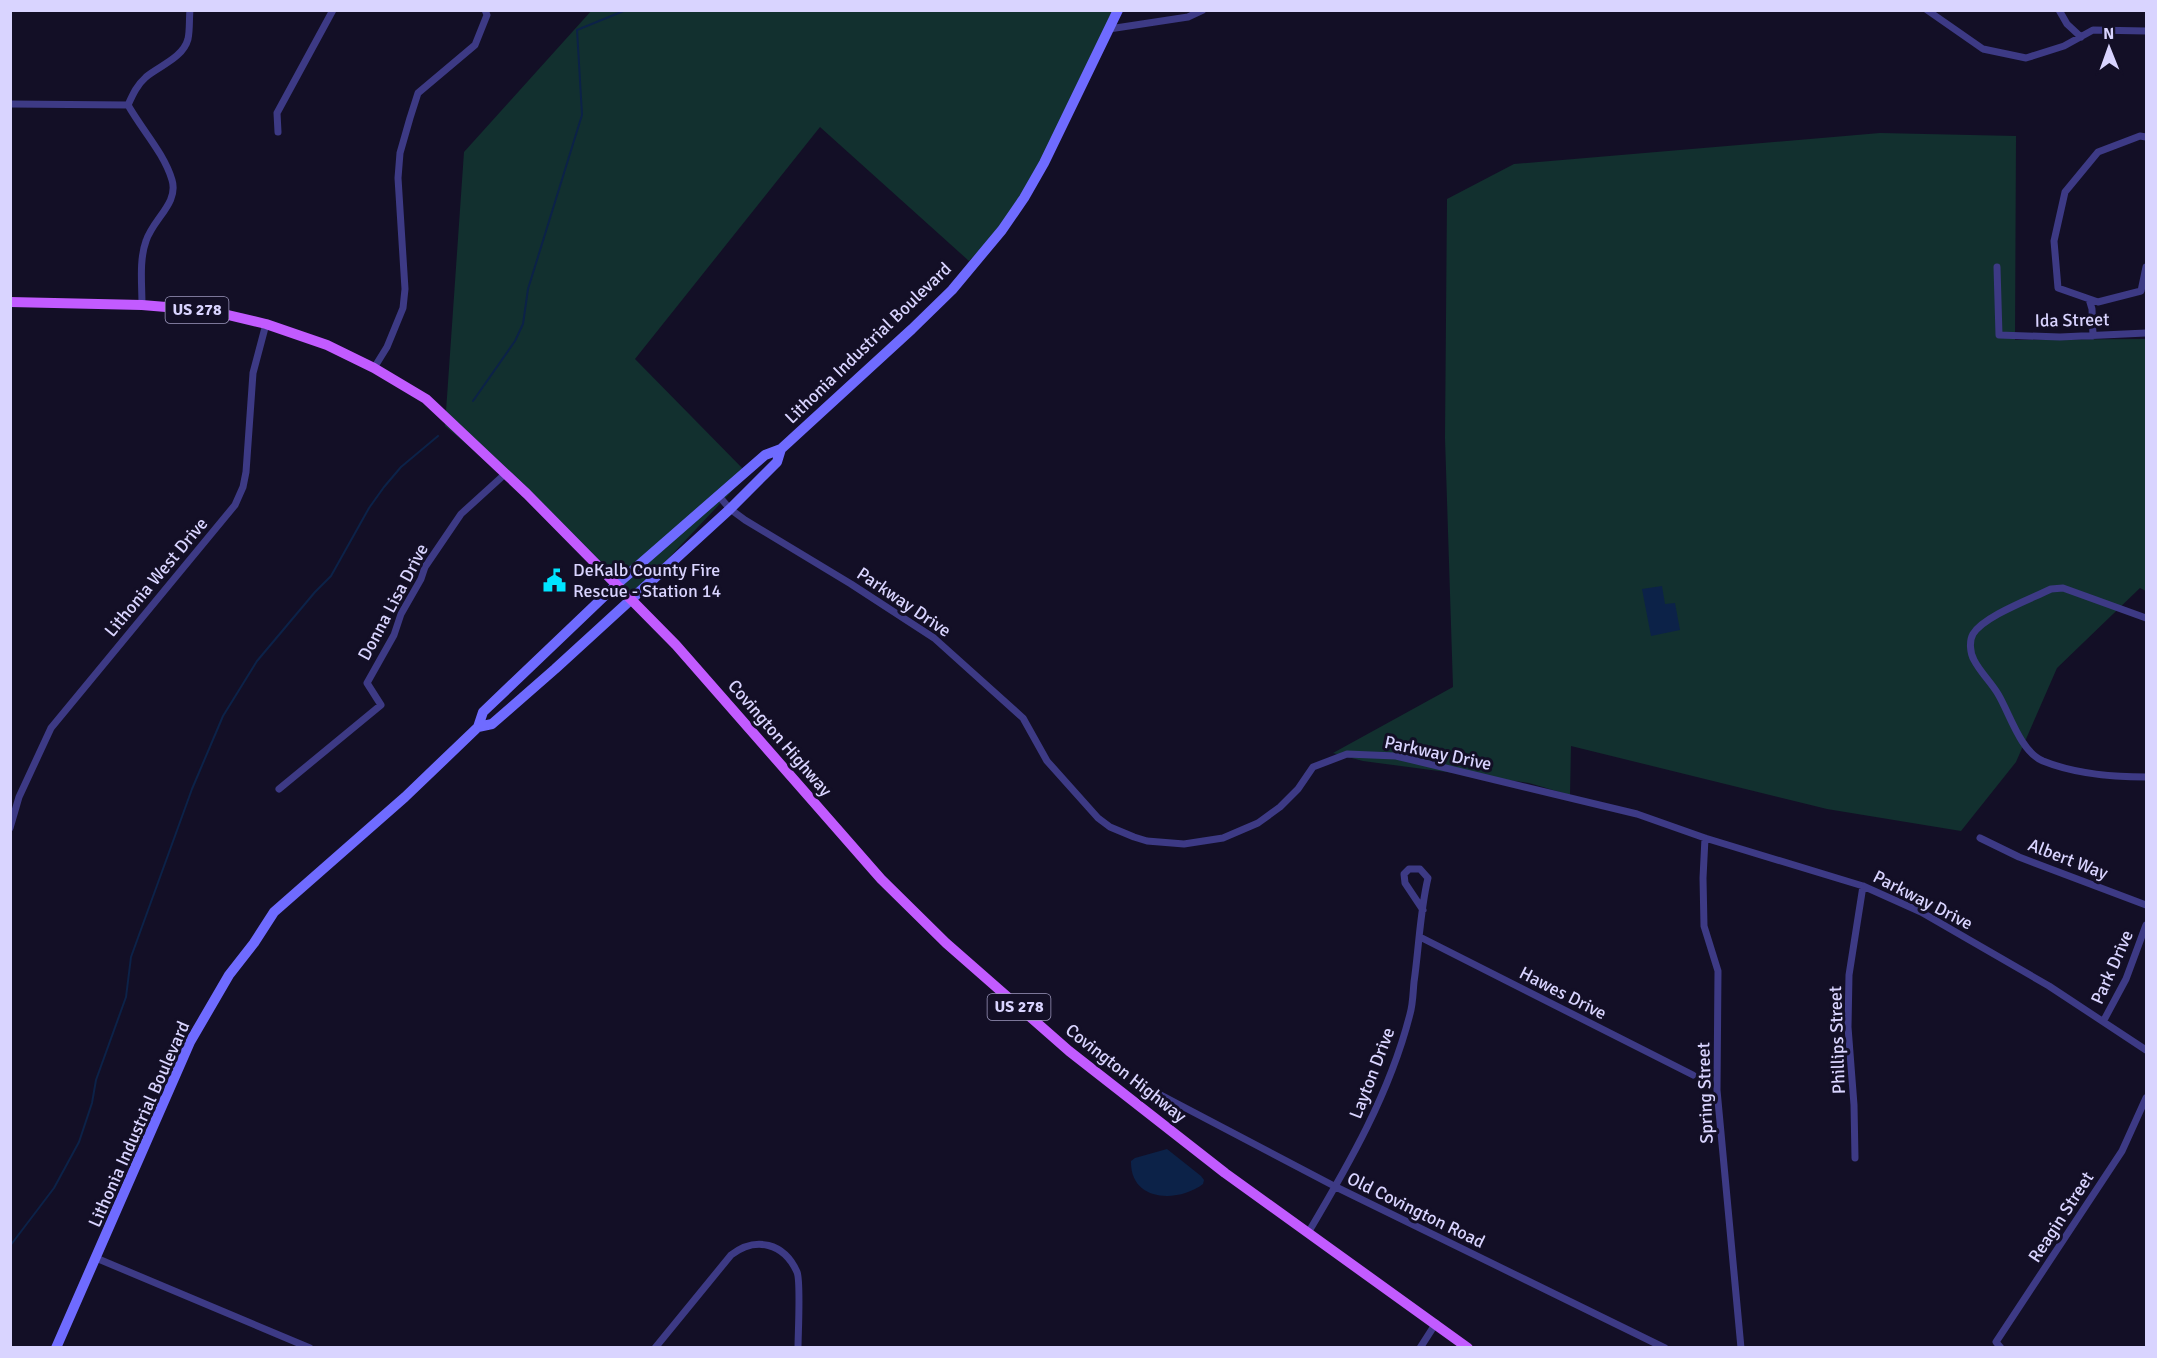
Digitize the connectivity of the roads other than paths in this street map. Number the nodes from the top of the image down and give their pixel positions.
1 (190, 10) edge
2 (333, 10) edge
3 (485, 10) edge
4 (1118, 10) edge
5 (1203, 10) edge
6 (1927, 10) edge
7 (2059, 10) edge
8 (1109, 29) junction
9 (2146, 31) edge
10 (2081, 37) junction
11 (10, 104) edge
12 (128, 105) junction
13 (278, 132) dead end
14 (2146, 137) edge
15 (1998, 267) dead end
16 (2146, 267) edge
17 (2089, 299) junction
18 (10, 302) edge
19 (142, 305) junction
20 (266, 324) junction
21 (2146, 333) edge
22 (2093, 336) junction
23 (374, 368) junction
24 (781, 449) junction
25 (505, 474) junction
26 (718, 495) junction
27 (730, 509) junction
28 (616, 585) junction
29 (630, 599) junction
30 (2146, 618) edge
31 (478, 727) junction
32 (2146, 777) edge
33 (279, 789) dead end
34 (10, 828) edge
35 (1705, 838) junction
36 (1980, 838) dead end
37 (1863, 886) junction
38 (2146, 905) edge
39 (1423, 910) junction
40 (2146, 926) edge
41 (1420, 937) junction
42 (2104, 1020) junction
43 (2146, 1050) edge
44 (1693, 1075) dead end
45 (1157, 1093) dead end
46 (2146, 1098) edge
47 (1855, 1158) dead end
48 (1336, 1187) junction
49 (1308, 1233) junction
50 (96, 1258) junction
51 (1436, 1323) junction
52 (56, 1347) edge
53 (310, 1347) edge
54 (655, 1347) edge
55 (798, 1347) edge
56 (1420, 1347) edge
57 (1468, 1347) edge
58 (1665, 1347) edge
59 (1741, 1347) edge
60 (2001, 1347) edge

1 - 12 street
2 - 13 street
3 - 23 street
4 - 8 main road, Lithonia Industrial Boulevard
5 - 8 street
6 - 10 street
7 - 10 street
8 - 24 main road, Lithonia Industrial Boulevard
9 - 10 street
11 - 12 street
12 - 19 street
14 - 17 street
15 - 22 street, Ida Street
16 - 17 street
17 - 22 street
18 - 19 main road, Covington Highway / US 278
19 - 20 main road, Covington Highway / US 278
20 - 23 main road, Covington Highway / US 278
20 - 34 street, Lithonia West Drive
21 - 22 street, Ida Street
23 - 25 main road, Covington Highway / US 278
24 - 26 main road, Lithonia Industrial Boulevard
24 - 27 main road, Lithonia Industrial Boulevard
25 - 28 main road, Covington Highway / US 278
25 - 33 street, Donna Lisa Drive
26 - 27 street, Parkway Drive
26 - 28 main road, Lithonia Industrial Boulevard
27 - 29 main road, Lithonia Industrial Boulevard
27 - 35 street, Parkway Drive
28 - 29 main road, Covington Highway / US 278
28 - 31 main road, Lithonia Industrial Boulevard
29 - 31 main road, Lithonia Industrial Boulevard
29 - 49 main road, Covington Highway / US 278
30 - 32 street
31 - 50 main road, Lithonia Industrial Boulevard
35 - 37 street, Parkway Drive
35 - 59 street, Spring Street
36 - 38 street, Albert Way
37 - 42 street, Parkway Drive
37 - 47 street, Phillips Street
39 - 39 street, Layton Drive
39 - 41 street, Layton Drive
40 - 42 street, Park Drive
41 - 44 street, Hawes Drive
41 - 48 street, Layton Drive
42 - 43 street, Parkway Drive
45 - 48 street, Old Covington Road
46 - 60 street, Reagin Street
48 - 49 street, Layton Drive
48 - 58 street, Old Covington Road
49 - 51 main road, Covington Highway / US 278
50 - 52 main road, Lithonia Industrial Boulevard
50 - 53 street
51 - 56 street
51 - 57 main road, Covington Highway / US 278
54 - 55 street

